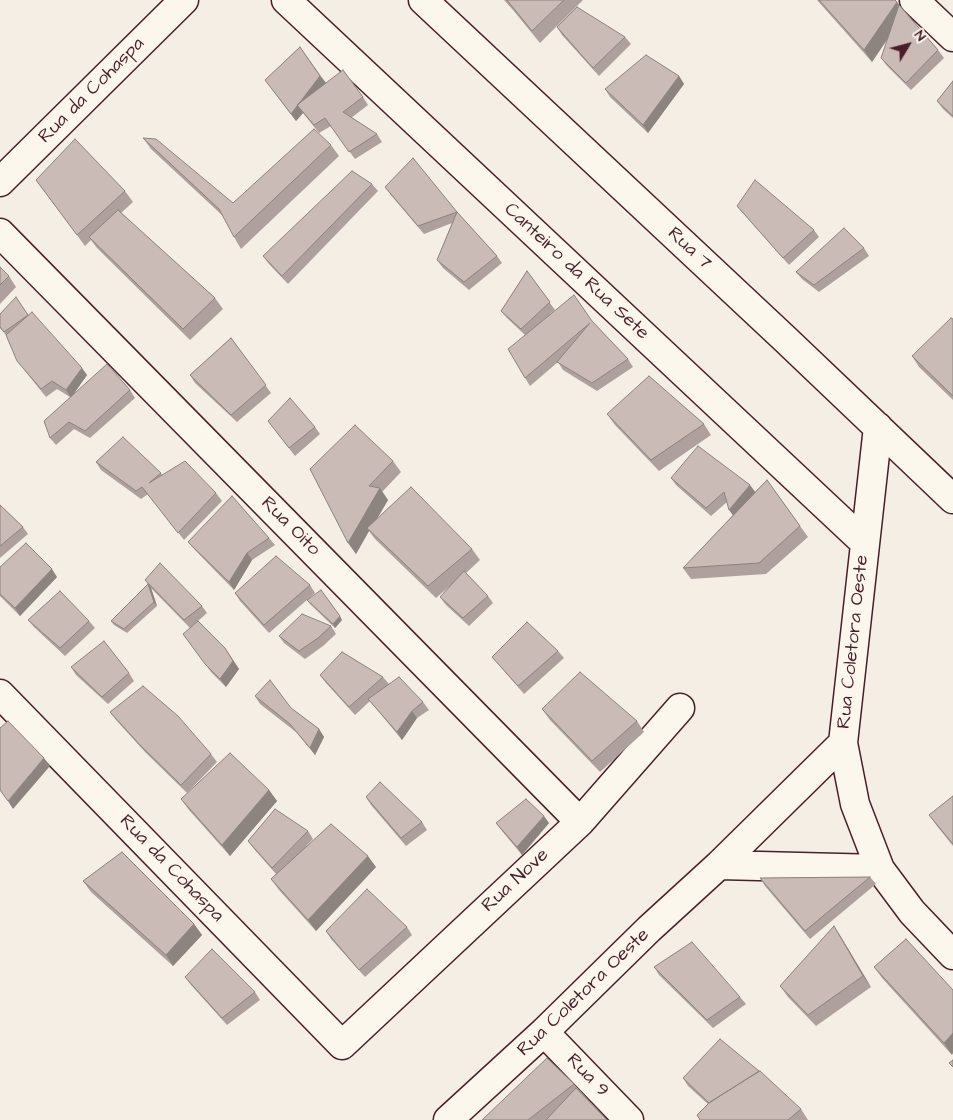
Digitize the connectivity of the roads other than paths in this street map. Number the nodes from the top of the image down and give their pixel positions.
1 (184, 0) edge
2 (286, 0) edge
3 (423, 0) edge
4 (914, 0) edge
5 (953, 37) edge
6 (0, 182) edge
7 (0, 233) edge
8 (878, 427) junction
9 (953, 499) edge
10 (865, 543) junction
11 (0, 694) edge
12 (680, 708) dead end
13 (843, 743) junction
14 (580, 822) junction
15 (719, 865) junction
16 (880, 869) junction
17 (953, 955) edge
18 (544, 1032) junction
19 (342, 1045) joint
20 (448, 1120) edge
21 (629, 1120) edge

1 - 6 street, Rua da Cohaspa
2 - 10 street, Canteiro da Rua Sete
3 - 8 street, Rua 7
4 - 5 street
7 - 14 street, Rua Oito
8 - 9 street, Rua 7
8 - 10 street, Rua Coletora Oeste
10 - 13 street, Rua Coletora Oeste
11 - 19 street, Rua da Cohaspa
12 - 14 street, Rua Nove
13 - 15 street, Rua Coletora Oeste
13 - 16 street
14 - 19 street, Rua Nove
15 - 16 street
15 - 18 street, Rua Coletora Oeste
16 - 17 street
18 - 20 street, Rua Coletora Oeste
18 - 21 street, Rua 9

